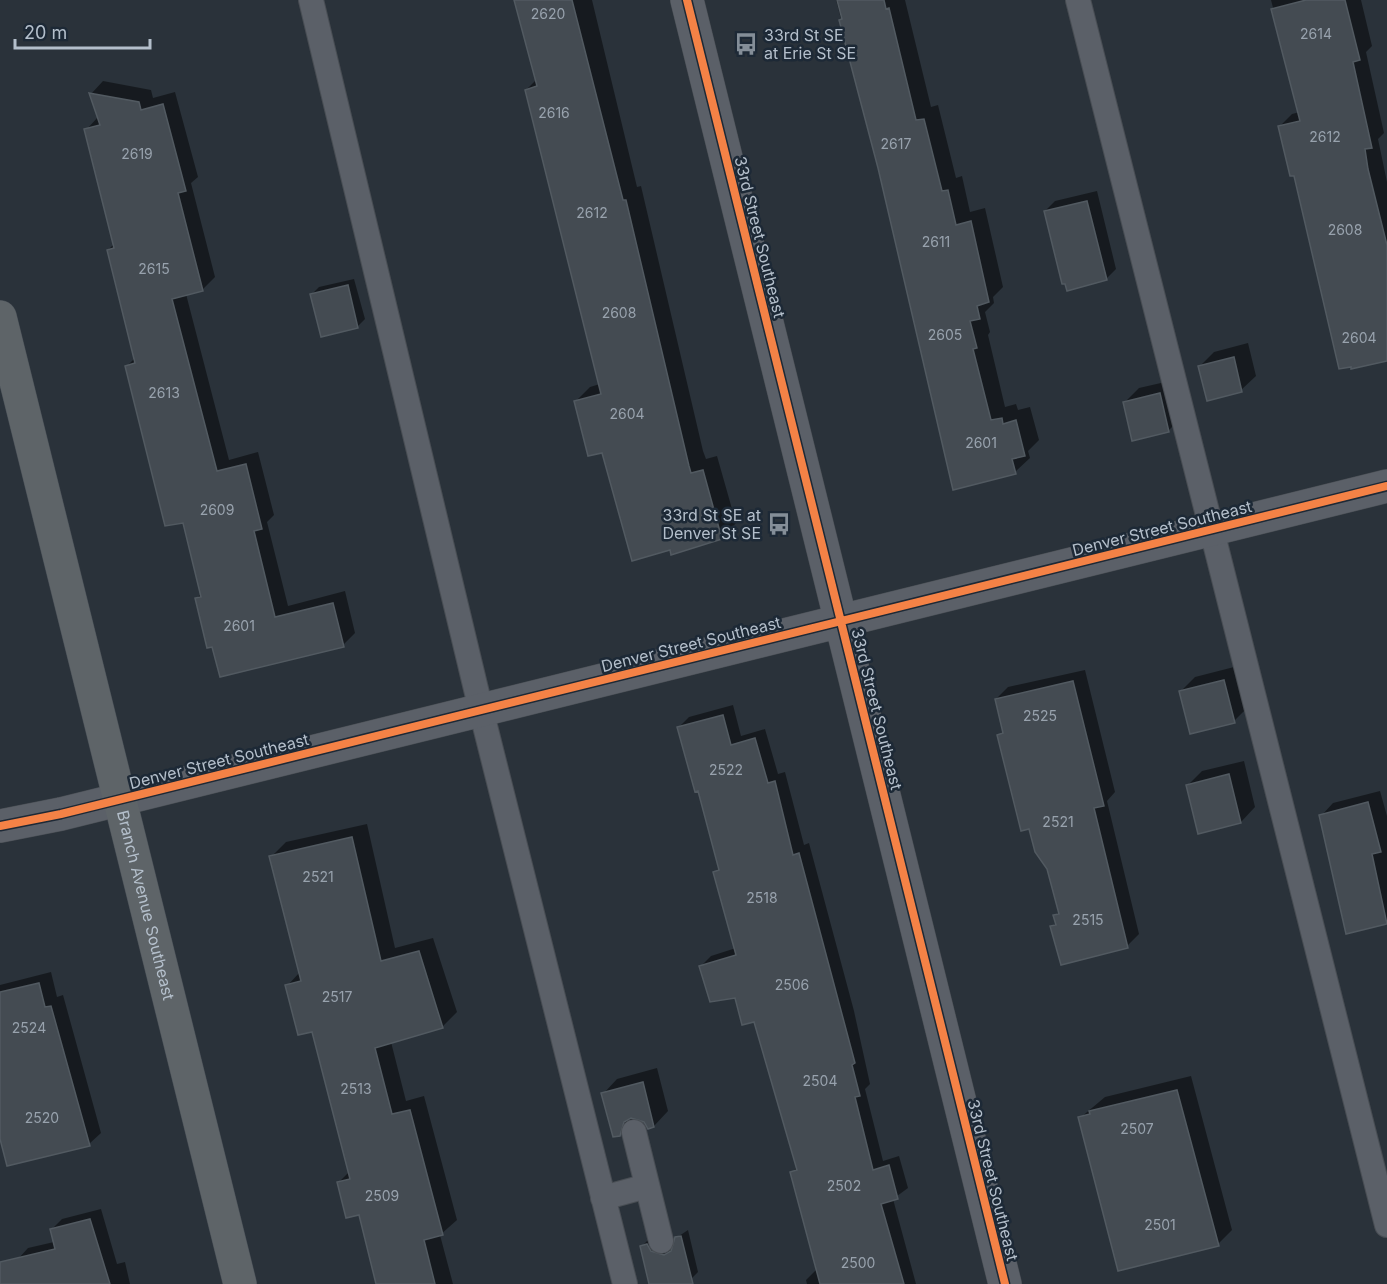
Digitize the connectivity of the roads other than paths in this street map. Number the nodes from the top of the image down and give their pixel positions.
1 (310, 0) edge
2 (687, 0) edge
3 (1078, 0) edge
4 (0, 317) edge
5 (1387, 486) edge
6 (1212, 529) junction
7 (841, 621) junction
8 (482, 710) junction
9 (120, 799) junction
10 (0, 826) edge
11 (634, 1132) dead end
12 (647, 1186) junction
13 (603, 1198) junction
14 (1387, 1225) edge
15 (661, 1241) dead end
16 (240, 1284) edge
17 (625, 1284) edge
18 (1005, 1284) edge

1 - 8 lane
2 - 7 street, 33rd Street Southeast
3 - 6 lane
4 - 9 highway, Branch Avenue Southeast
5 - 6 street, Denver Street Southeast
6 - 7 street, Denver Street Southeast
6 - 14 lane
7 - 8 street, Denver Street Southeast
7 - 18 street, 33rd Street Southeast
8 - 9 street, Denver Street Southeast
8 - 13 lane
9 - 10 street, Denver Street Southeast
9 - 16 highway, Branch Avenue Southeast
11 - 12 lane
12 - 13 lane
12 - 15 lane
13 - 17 lane

